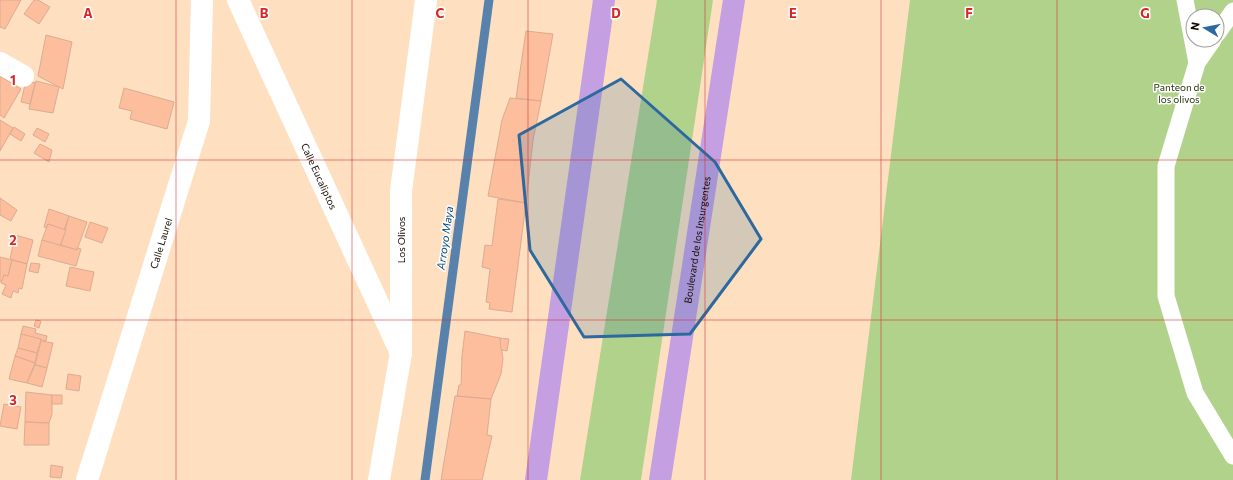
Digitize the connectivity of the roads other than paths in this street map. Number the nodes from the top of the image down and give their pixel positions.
1 (202, 0) edge
2 (238, 0) edge
3 (426, 0) edge
4 (604, 0) edge
5 (734, 0) edge
6 (1185, 0) edge
7 (1233, 11) edge
8 (1225, 22) edge
9 (1207, 48) edge
10 (1197, 63) junction
11 (0, 64) edge
12 (23, 76) dead end
13 (401, 353) junction
14 (1233, 456) edge
15 (87, 480) edge
16 (379, 480) edge
17 (536, 480) edge
18 (660, 480) edge

1 - 15 street, Calle Laurel
2 - 13 street, Calle Eucaliptos
3 - 13 street, Los Olivos
4 - 17 highway
5 - 18 highway, Boulevard de los Insurgentes
6 - 10 lane
7 - 8 lane
9 - 10 lane
10 - 14 lane
11 - 12 street
13 - 16 street, Los Olivos

